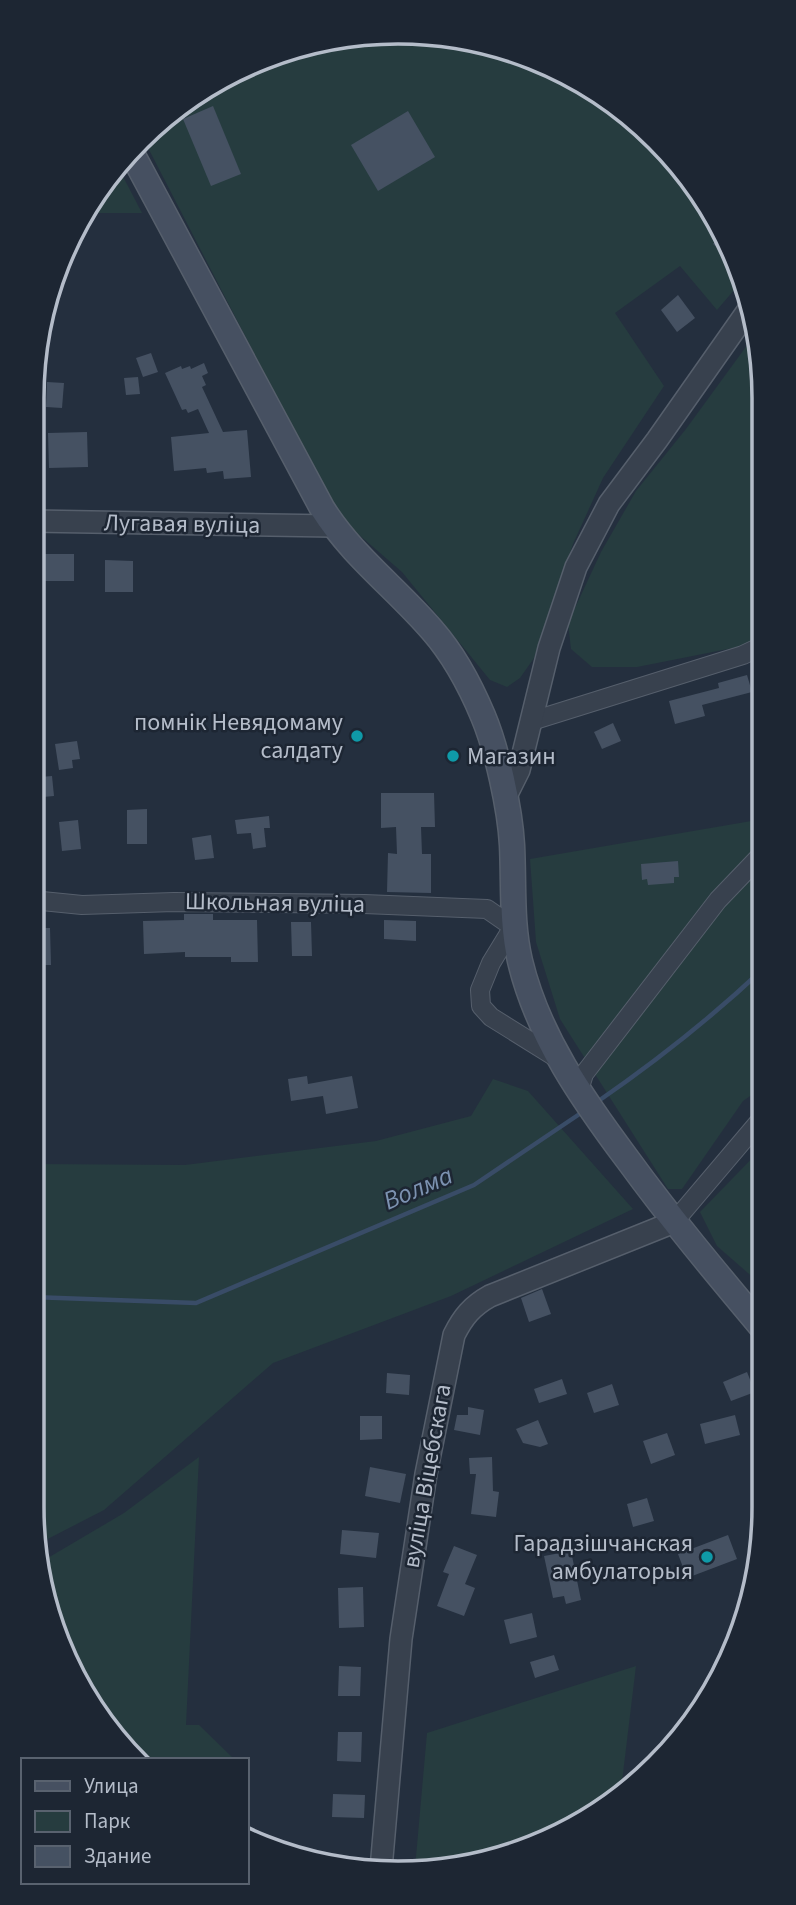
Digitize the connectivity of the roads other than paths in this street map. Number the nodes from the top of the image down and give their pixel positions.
1 (136, 160) edge
2 (743, 318) edge
3 (44, 521) edge
4 (333, 526) junction
5 (752, 651) edge
6 (532, 722) junction
7 (505, 799) junction
8 (752, 864) edge
9 (513, 888) junction
10 (44, 901) edge
11 (487, 909) junction
12 (513, 927) junction
13 (560, 1060) junction
14 (579, 1090) junction
15 (752, 1130) edge
16 (674, 1222) junction
17 (752, 1316) edge
18 (382, 1860) edge

1 - 4 main road
2 - 6 street
3 - 4 street, Лугавая вуліца
4 - 7 main road
5 - 6 street
6 - 7 street
7 - 9 main road
8 - 14 street
9 - 11 street
9 - 12 main road
10 - 11 street, Школьная вуліца
11 - 12 street
12 - 13 main road
12 - 13 street
13 - 14 main road
14 - 16 main road
15 - 16 street
16 - 17 main road
16 - 18 street, вуліца Віцебскага

